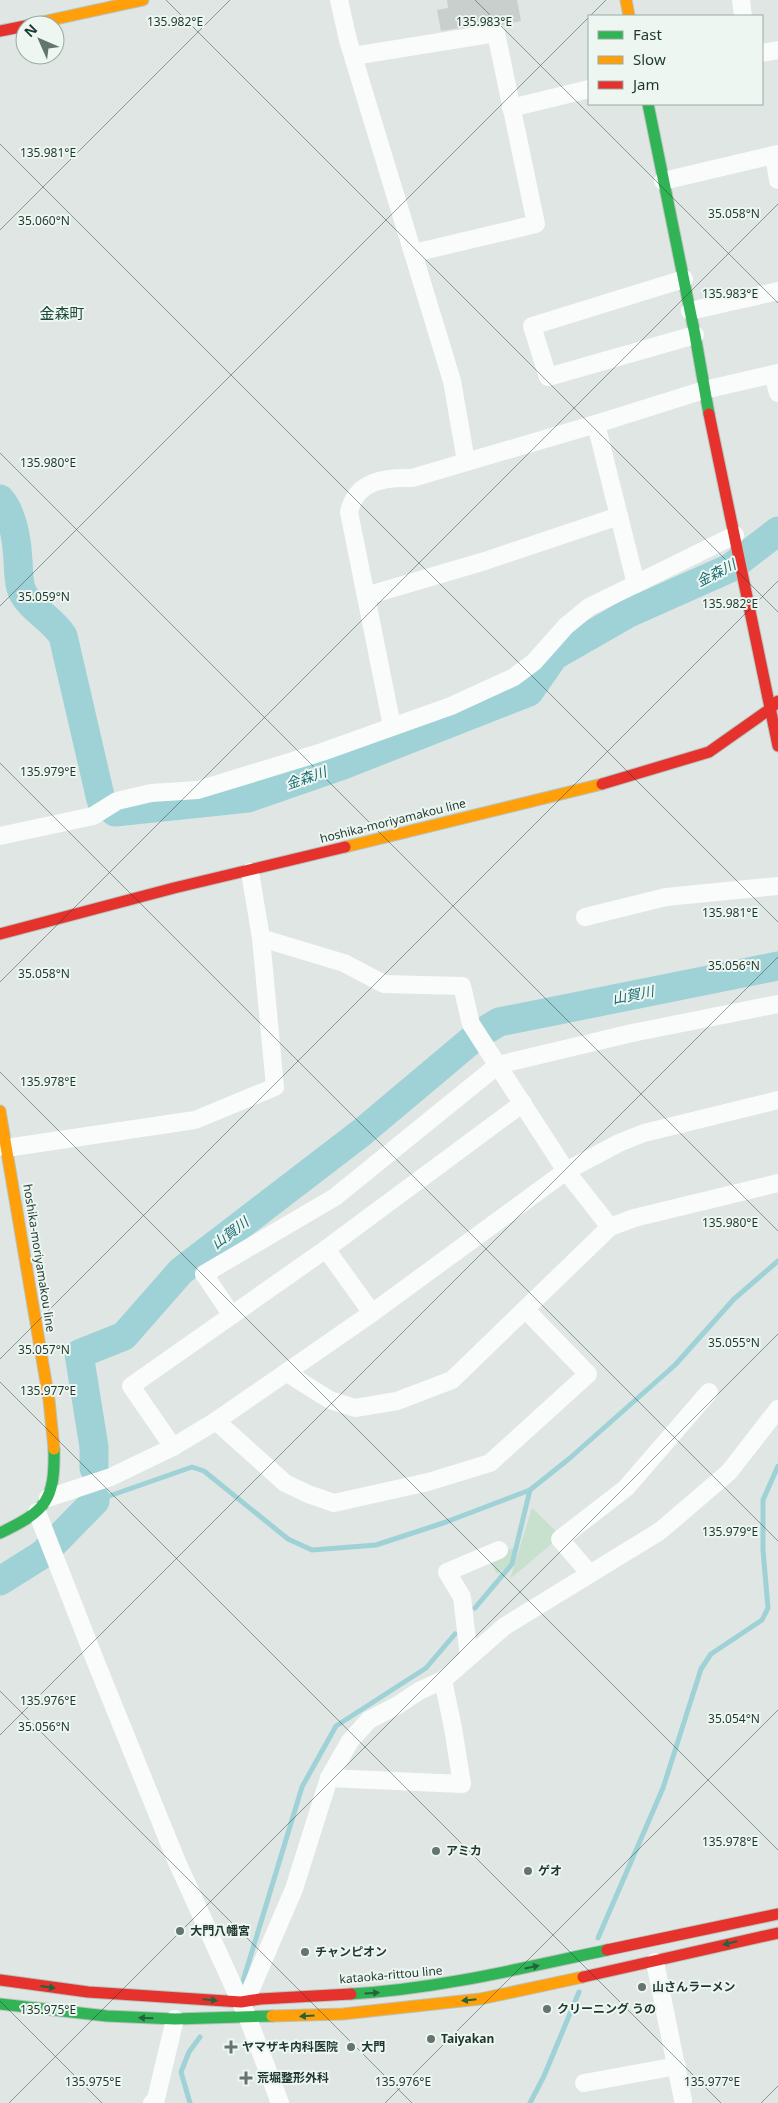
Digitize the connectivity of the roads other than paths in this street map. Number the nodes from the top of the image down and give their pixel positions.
1 (143, 0) edge
2 (339, 0) edge
3 (626, 0) edge
4 (741, 0) edge
5 (629, 15) edge
6 (743, 15) edge
7 (65, 17) edge
8 (15, 28) edge
9 (0, 31) edge
10 (778, 50) edge
11 (763, 53) edge
12 (353, 56) junction
13 (588, 89) edge
14 (648, 105) edge
15 (511, 108) junction
16 (776, 155) edge
17 (778, 180) edge
18 (663, 181) junction
19 (414, 253) junction
20 (684, 279) junction
21 (778, 291) edge
22 (690, 311) junction
23 (695, 335) junction
24 (776, 373) edge
25 (704, 390) junction
26 (778, 393) edge
27 (596, 424) junction
28 (466, 462) junction
29 (619, 516) junction
30 (735, 535) junction
31 (636, 584) junction
32 (366, 596) junction
33 (774, 705) edge
34 (392, 726) junction
35 (778, 746) edge
36 (0, 836) edge
37 (250, 872) junction
38 (778, 886) edge
39 (585, 917) dead end
40 (0, 934) edge
41 (261, 938) junction
42 (778, 1004) edge
43 (498, 1065) junction
44 (778, 1100) edge
45 (523, 1103) junction
46 (0, 1112) edge
47 (6, 1148) junction
48 (566, 1170) junction
49 (778, 1183) edge
50 (610, 1228) junction
51 (326, 1249) junction
52 (526, 1310) junction
53 (372, 1313) junction
54 (231, 1314) junction
55 (287, 1373) junction
56 (709, 1392) dead end
57 (778, 1409) edge
58 (216, 1421) junction
59 (173, 1447) junction
60 (43, 1505) junction
61 (0, 1533) edge
62 (499, 1550) dead end
63 (590, 1574) junction
64 (469, 1656) junction
65 (443, 1680) junction
66 (329, 1778) junction
67 (778, 1914) edge
68 (778, 1933) edge
69 (654, 1962) junction
70 (0, 1980) edge
71 (0, 2004) edge
72 (244, 2009) junction
73 (175, 2019) junction
74 (677, 2066) junction
75 (584, 2083) dead end
76 (683, 2100) dead end
77 (152, 2103) edge
78 (280, 2103) edge

1 - 7 main road
2 - 12 street
3 - 5 main road
4 - 6 street
8 - 9 main road
10 - 11 street
12 - 15 street
12 - 19 street
13 - 15 street
14 - 18 main road
15 - 19 street
16 - 17 street
16 - 18 street
18 - 20 main road
19 - 28 street
20 - 22 main road
20 - 23 street
21 - 22 street
22 - 23 main road
23 - 25 main road
24 - 25 street
24 - 26 street
25 - 27 street
25 - 30 main road
27 - 28 street
27 - 29 street
28 - 32 street
29 - 31 street
29 - 32 street
30 - 31 street
30 - 33 main road
31 - 34 street
32 - 34 street
33 - 35 main road
33 - 37 main road, hoshika-moriyamakou line
34 - 36 street
37 - 40 main road, hoshika-moriyamakou line
37 - 41 street
38 - 39 street
41 - 43 street
41 - 47 street
42 - 43 street
43 - 45 street
43 - 54 street
44 - 48 street
45 - 48 street
45 - 51 street
46 - 47 main road, hoshika-moriyamakou line
47 - 60 main road, hoshika-moriyamakou line
48 - 50 street
48 - 53 street
49 - 50 street
50 - 52 street
51 - 53 street
51 - 54 street
52 - 55 street
52 - 58 street
53 - 55 street
54 - 59 street
55 - 58 street
56 - 63 street
57 - 63 street
58 - 59 street
59 - 60 street
60 - 61 main road
60 - 72 street
62 - 64 street
63 - 64 street
64 - 65 street
65 - 66 street
65 - 66 street
66 - 72 street
72 -> 67 main road, kataoka-rittou line
68 -> 69 main road, kataoka-rittou line
69 -> 72 main road, kataoka-rittou line
69 - 74 street
70 -> 72 main road, kataoka-rittou line
73 -> 71 main road, kataoka-rittou line
72 - 73 main road, kataoka-rittou line
72 - 78 street
73 - 77 street
74 - 75 street
74 - 76 street

